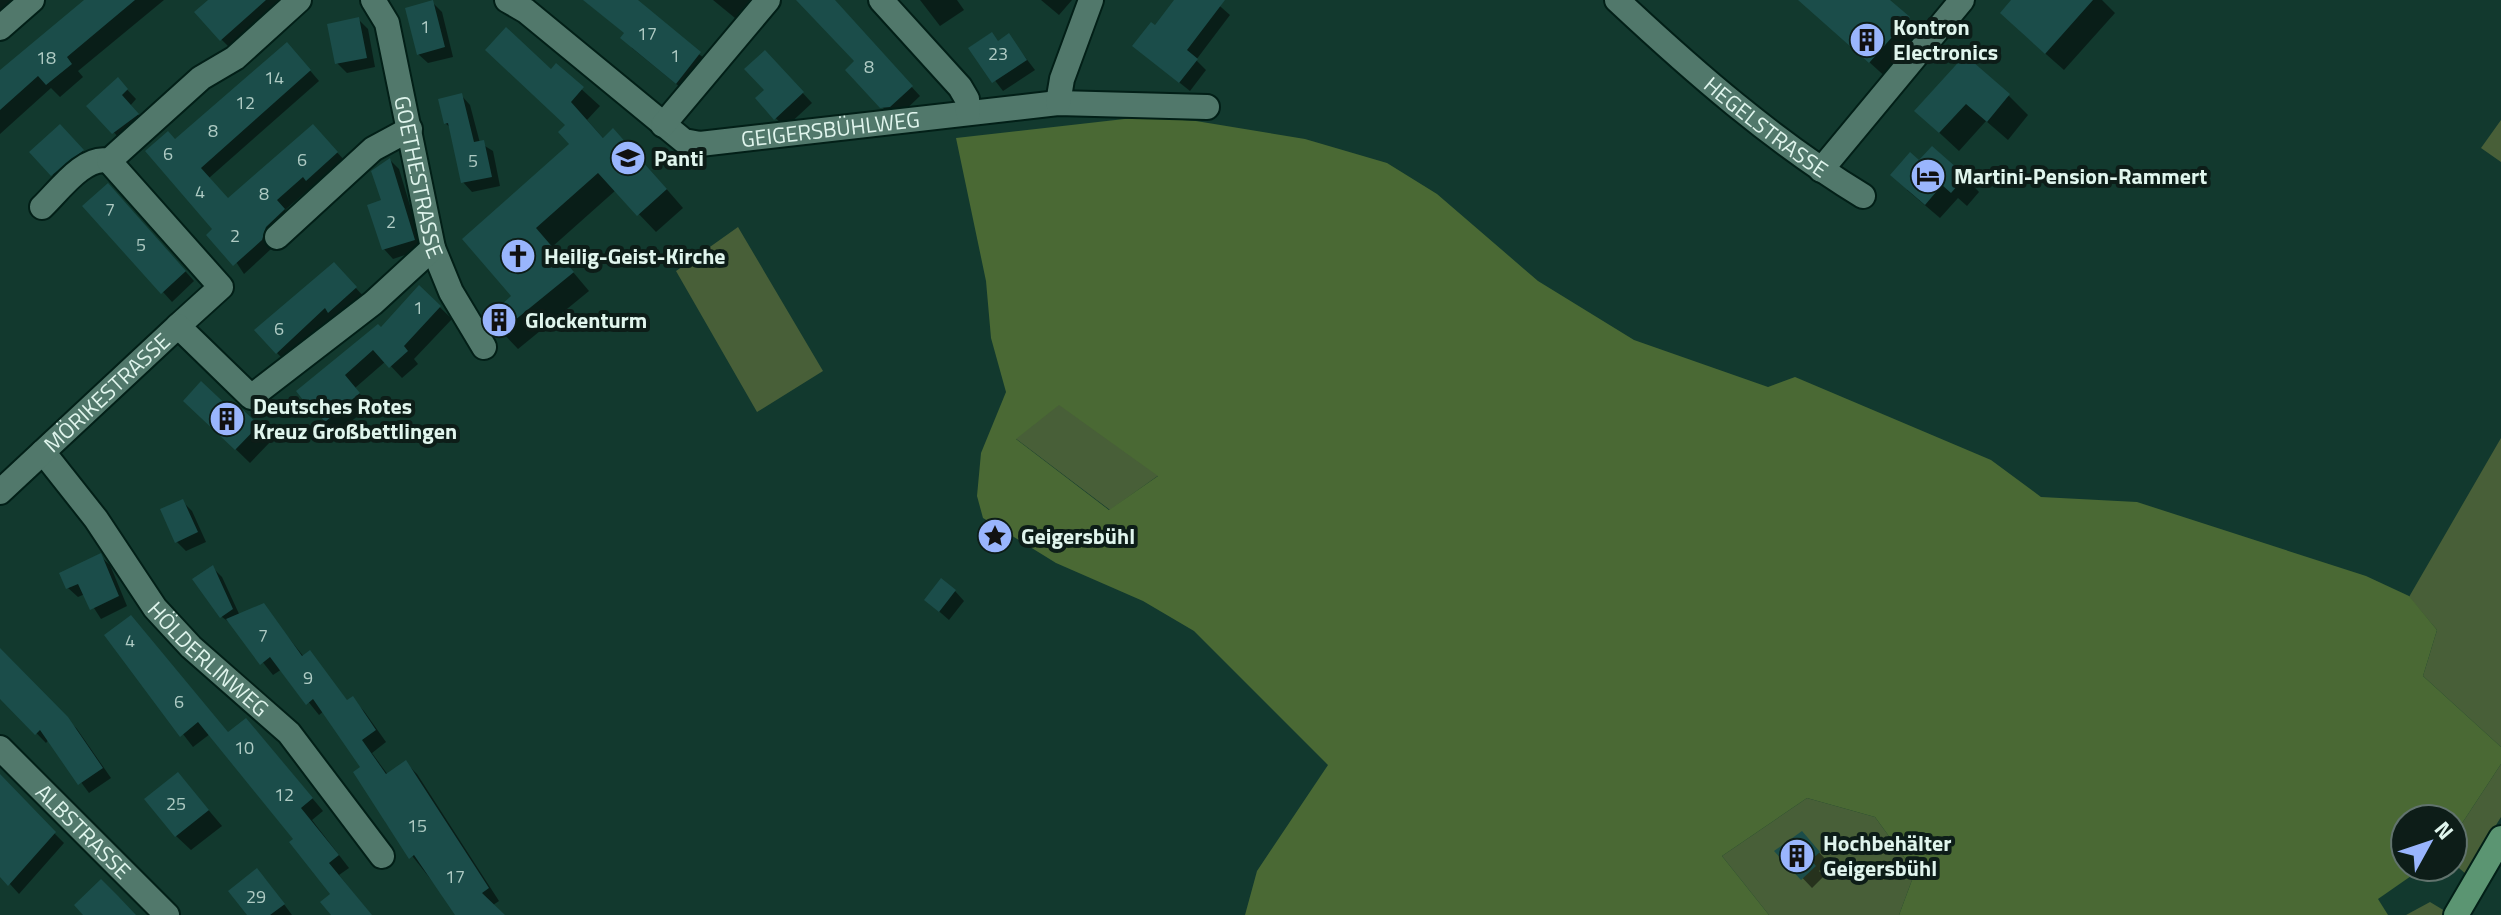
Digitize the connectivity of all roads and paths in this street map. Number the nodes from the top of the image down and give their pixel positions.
1 (32, 0) edge
2 (299, 0) edge
3 (373, 0) edge
4 (507, 0) edge
5 (768, 0) edge
6 (881, 0) edge
7 (1091, 0) edge
8 (1617, 0) edge
9 (1953, 3) edge
10 (0, 28) edge
11 (1058, 103) junction
12 (1207, 107) dead end
13 (968, 113) junction
14 (663, 125) junction
15 (410, 129) junction
16 (109, 161) junction
17 (1821, 170) junction
18 (1863, 196) dead end
19 (42, 207) dead end
20 (277, 237) dead end
21 (433, 248) junction
22 (178, 326) junction
23 (484, 347) dead end
24 (43, 452) junction
25 (0, 492) edge
26 (0, 748) edge
27 (2501, 838) edge
28 (382, 856) dead end
29 (167, 915) edge
30 (2456, 915) edge

1 - 10 street
2 - 16 street
3 - 15 street, GOETHESTRASSE
4 - 14 street, GEIGERSBÜHLWEG
5 - 14 street
6 - 13 street
7 - 11 street
8 - 17 street, HEGELSTRASSE
9 - 17 street, HEGELSTRASSE
11 - 12 street, GEIGERSBÜHLWEG
11 - 13 street, GEIGERSBÜHLWEG
13 - 14 street, GEIGERSBÜHLWEG
15 - 20 street
15 - 21 street, GOETHESTRASSE
16 - 19 street
16 - 22 street
17 - 18 street
21 - 22 street, MÖRIKESTRASSE
21 - 23 street, GOETHESTRASSE
22 - 24 street, MÖRIKESTRASSE
24 - 25 street, MÖRIKESTRASSE
24 - 28 street, HÖLDERLINWEG
26 - 29 street, ALBSTRASSE
27 - 30 main road

